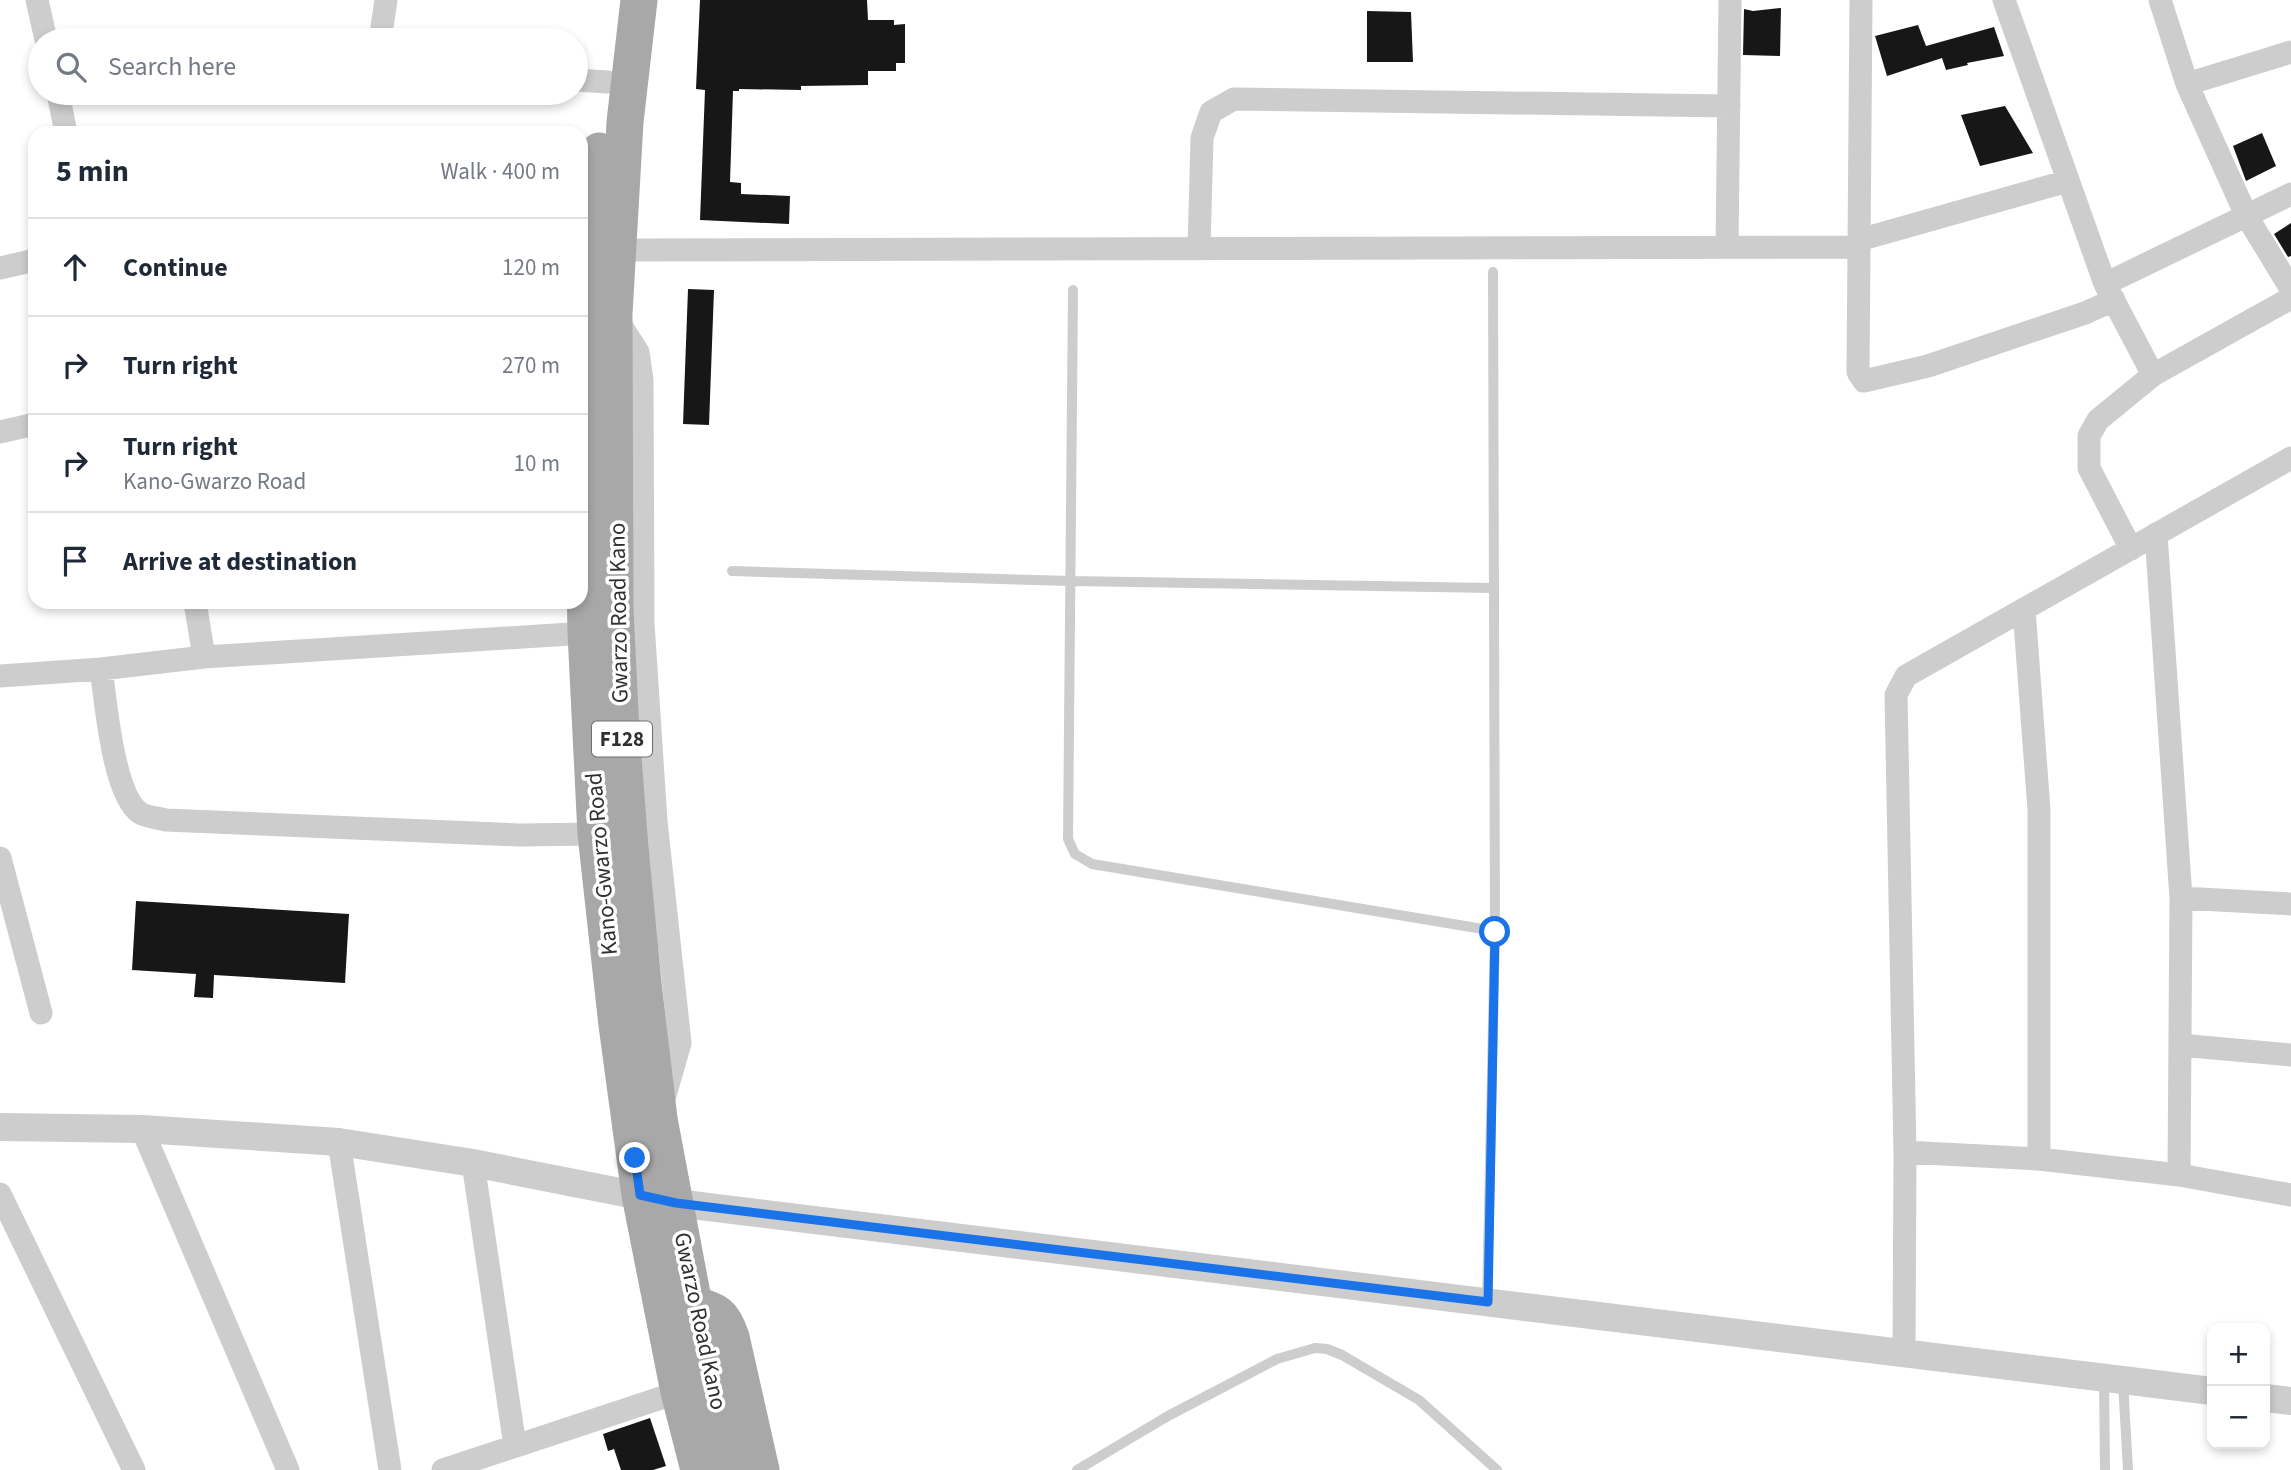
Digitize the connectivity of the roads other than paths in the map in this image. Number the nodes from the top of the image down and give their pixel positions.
1 (37, 0) edge
2 (386, 0) edge
3 (614, 0) edge
4 (639, 0) edge
5 (1730, 0) edge
6 (1861, 0) edge
7 (2004, 0) edge
8 (2160, 0) edge
9 (43, 28) edge
10 (382, 28) edge
11 (2291, 52) edge
12 (592, 81) edge
13 (2187, 83) junction
14 (60, 105) edge
15 (1729, 106) junction
16 (65, 126) edge
17 (2068, 181) junction
18 (2291, 194) edge
19 (2246, 215) junction
20 (596, 243) edge
21 (1859, 243) junction
22 (1727, 247) junction
23 (1199, 248) junction
24 (28, 262) edge
25 (0, 268) edge
26 (1493, 272) dead end
27 (2291, 289) edge
28 (1073, 290) dead end
29 (2110, 292) junction
30 (2291, 298) edge
31 (588, 346) edge
32 (2153, 375) junction
33 (28, 426) edge
34 (0, 432) edge
35 (2291, 458) edge
36 (2156, 534) junction
37 (2131, 549) junction
38 (732, 571) dead end
39 (1071, 581) junction
40 (1493, 589) junction
41 (196, 609) edge
42 (585, 609) edge
43 (2024, 609) junction
44 (586, 633) junction
45 (204, 657) junction
46 (101, 669) junction
47 (0, 676) edge
48 (596, 834) junction
49 (0, 858) edge
50 (2181, 898) junction
51 (2291, 904) edge
52 (1495, 932) junction
53 (41, 1013) dead end
54 (2180, 1045) junction
55 (2291, 1055) edge
56 (0, 1128) edge
57 (142, 1129) junction
58 (339, 1142) junction
59 (1905, 1153) junction
60 (2039, 1159) junction
61 (473, 1163) junction
62 (2179, 1174) junction
63 (0, 1194) edge
64 (640, 1195) junction
65 (2291, 1195) edge
66 (676, 1203) junction
67 (1488, 1302) junction
68 (694, 1305) junction
69 (1904, 1353) junction
70 (2113, 1378) junction
71 (2207, 1390) edge
72 (680, 1392) junction
73 (2270, 1399) edge
74 (2291, 1401) edge
75 (515, 1446) junction
76 (469, 1466) edge
77 (134, 1470) edge
78 (288, 1470) edge
79 (390, 1470) edge
80 (443, 1470) edge
81 (699, 1470) edge
82 (733, 1470) edge
83 (761, 1470) edge
84 (1077, 1470) edge
85 (1497, 1470) edge
86 (2105, 1470) edge
87 (2128, 1470) edge

1 - 9 street
2 - 10 street
3 - 12 main road, Kano-Gwarzo Road / F128
4 - 20 main road, Gwarzo Road Kano / F128
5 - 15 street
6 - 21 street
7 - 17 street
8 - 13 street
11 - 13 street
12 - 20 main road, Kano-Gwarzo Road / F128
13 - 19 street
14 - 16 street
15 - 22 street
15 - 23 street
17 - 21 street
17 - 29 street
18 - 19 street
19 - 27 street
19 - 29 street
20 - 23 street
20 - 31 main road, Kano-Gwarzo Road / F128
20 - 66 main road, Gwarzo Road Kano / F128
21 - 22 street
21 - 29 street
22 - 23 street
24 - 25 street
26 - 40 lane
28 - 39 lane
29 - 32 street
30 - 32 street
32 - 37 street
33 - 34 street
35 - 36 street
36 - 37 street
36 - 50 street
37 - 43 street
38 - 39 lane
39 - 40 lane
39 - 52 lane
40 - 52 lane
41 - 45 street
42 - 44 main road, Kano-Gwarzo Road / F128
43 - 59 street
43 - 60 street
44 - 45 street
44 - 48 main road, Kano-Gwarzo Road / F128
45 - 46 street
46 - 47 street
46 - 48 street
48 - 64 main road, Kano-Gwarzo Road / F128
49 - 53 street
50 - 51 street
50 - 54 street
52 - 67 lane
54 - 55 street
54 - 62 street
56 - 57 street
57 - 58 street
57 - 78 street
58 - 61 street
58 - 79 street
59 - 60 street
59 - 69 street
60 - 62 street
61 - 64 street
61 - 75 street
62 - 65 street
63 - 77 street
64 - 66 street
64 - 72 main road, Kano-Gwarzo Road / F128
66 - 67 street
66 - 68 main road, Gwarzo Road Kano / F128
67 - 69 street
68 - 82 main road, Gwarzo Road Kano / F128
68 - 83 main road
69 - 70 street
70 - 71 street
70 - 86 lane
70 - 87 lane
72 - 75 street
72 - 81 main road, Kano-Gwarzo Road / F128
73 - 74 street
75 - 76 street
76 - 80 street
84 - 85 lane

